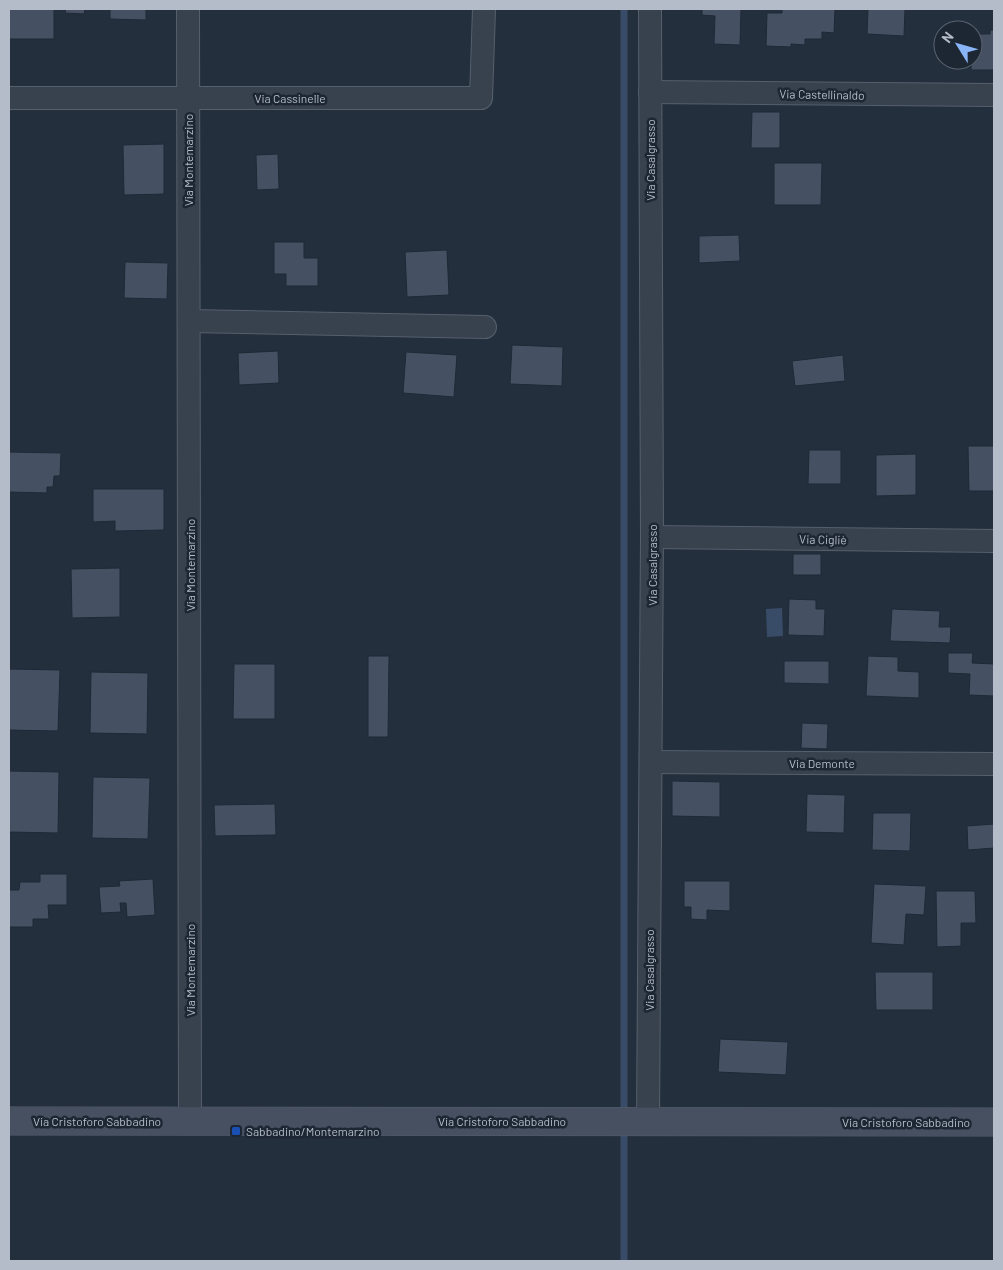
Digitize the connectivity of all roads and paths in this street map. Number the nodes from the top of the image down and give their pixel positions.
1 (188, 9) edge
2 (484, 9) edge
3 (650, 9) edge
4 (650, 92) junction
5 (994, 96) edge
6 (9, 98) edge
7 (188, 99) junction
8 (189, 321) junction
9 (485, 327) dead end
10 (652, 536) junction
11 (994, 541) edge
12 (650, 762) junction
13 (994, 764) edge
14 (9, 1121) edge
15 (190, 1121) junction
16 (644, 1121) junction
17 (994, 1122) edge

1 - 7 street, Via Montemarzino
2 - 7 street, Via Cassinelle
3 - 4 street, Via Casalgrasso
4 - 5 street, Via Castellinaldo
4 - 10 street, Via Casalgrasso
6 - 7 street, Via Cassinelle
7 - 8 street, Via Montemarzino
8 - 9 street
8 - 15 street, Via Montemarzino
10 - 11 street, Via Cigliè
10 - 12 street, Via Casalgrasso
12 - 13 street, Via Demonte
12 - 16 street, Via Casalgrasso
14 - 15 street, Via Cristoforo Sabbadino
15 - 16 street, Via Cristoforo Sabbadino
16 - 17 street, Via Cristoforo Sabbadino

